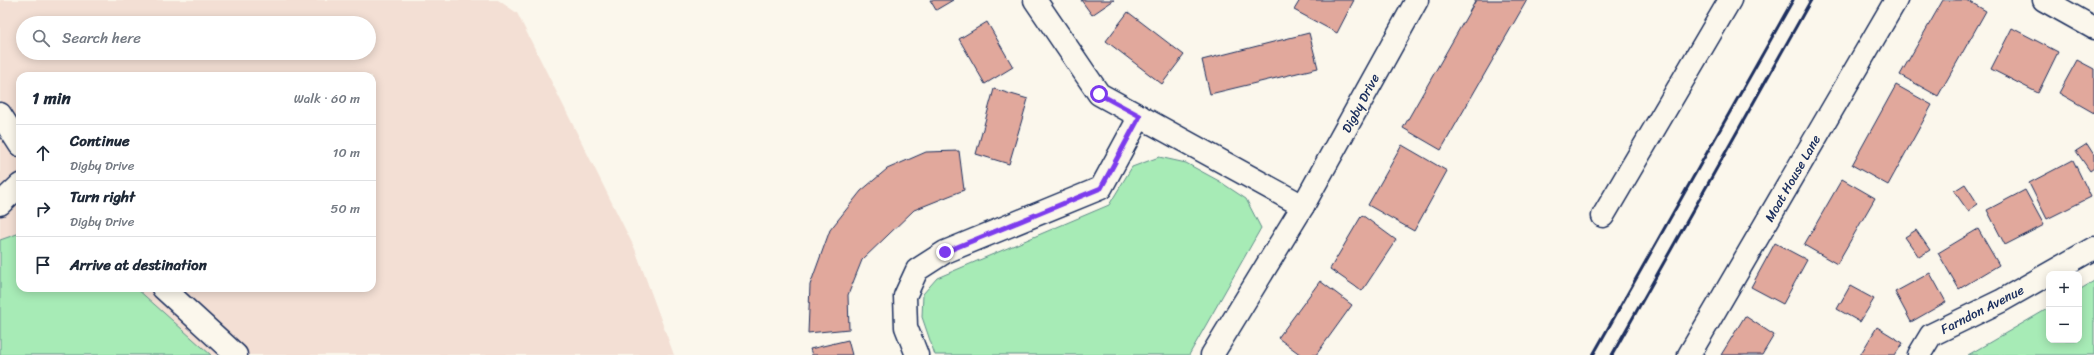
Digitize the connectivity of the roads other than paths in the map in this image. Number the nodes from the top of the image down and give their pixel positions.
1 (1035, 0) edge
2 (1417, 0) edge
3 (1730, 0) edge
4 (1896, 0) edge
5 (2044, 0) edge
6 (2094, 28) edge
7 (0, 114) edge
8 (1140, 116) junction
9 (16, 139) edge
10 (16, 189) edge
11 (0, 204) edge
12 (1303, 206) junction
13 (1603, 216) dead end
14 (2094, 248) edge
15 (167, 292) edge
16 (236, 355) edge
17 (917, 355) edge
18 (1212, 355) edge
19 (1689, 355) edge
20 (1919, 355) edge

1 - 8 street
2 - 12 street, Digby Drive
3 - 13 street
4 - 19 street, Moat House Lane
5 - 6 street
7 - 9 street
8 - 12 street
8 - 17 street
10 - 11 street
12 - 18 street, Digby Drive
14 - 20 street, Farndon Avenue
15 - 16 street

